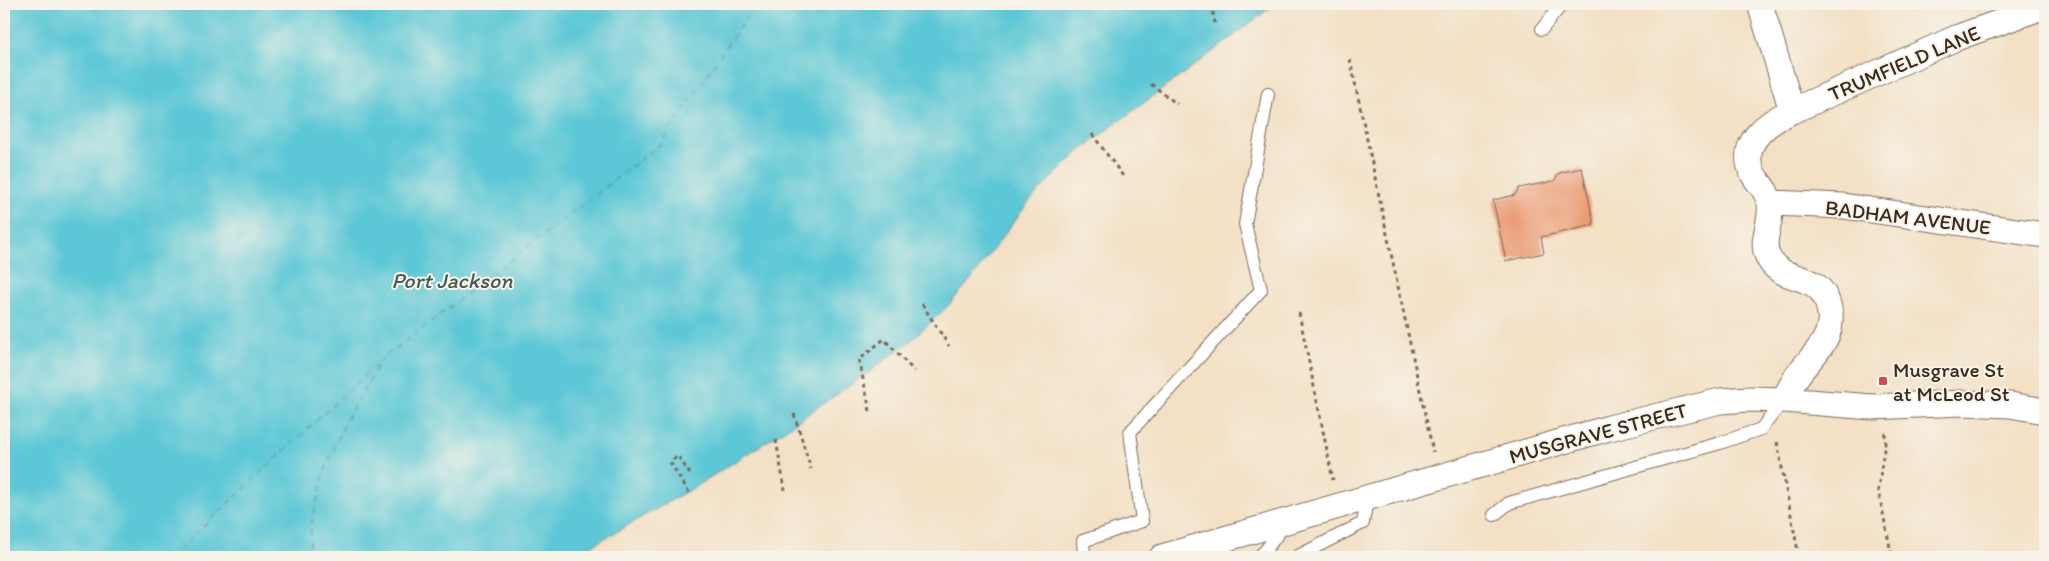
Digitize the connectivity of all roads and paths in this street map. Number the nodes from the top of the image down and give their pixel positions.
1 (1211, 4) edge
2 (1562, 4) edge
3 (1760, 4) edge
4 (2045, 6) edge
5 (1215, 23) dead end
6 (1542, 29) dead end
7 (1350, 59) dead end
8 (1151, 84) dead end
9 (1268, 94) dead end
10 (1178, 104) dead end
11 (1792, 111) junction
12 (1092, 134) dead end
13 (1122, 176) dead end
14 (1770, 203) junction
15 (2045, 235) edge
16 (922, 304) dead end
17 (1299, 313) dead end
18 (949, 346) dead end
19 (914, 371) dead end
20 (1784, 400) junction
21 (1872, 407) junction
22 (870, 411) dead end
23 (2045, 411) edge
24 (794, 414) dead end
25 (776, 440) dead end
26 (1435, 457) dead end
27 (811, 469) dead end
28 (690, 474) dead end
29 (1334, 486) dead end
30 (785, 490) dead end
31 (691, 496) dead end
32 (1367, 499) junction
33 (1494, 515) dead end
34 (1287, 522) junction
35 (1084, 557) edge
36 (1162, 557) edge
37 (1258, 557) edge
38 (1296, 557) edge
39 (1799, 557) edge
40 (1892, 557) edge

1 - 5 path
2 - 6 lane
3 - 11 street
4 - 11 street, TRUMFIELD LANE
7 - 26 path
8 - 10 path
9 - 35 lane
11 - 14 street, TRUMFIELD LANE
12 - 13 path
14 - 15 street, BADHAM AVENUE
14 - 20 street
16 - 18 path
17 - 29 path
19 - 22 path
20 - 21 street, MUSGRAVE STREET
20 - 32 street, MUSGRAVE STREET
20 - 33 lane
20 - 39 path
21 - 23 street, MUSGRAVE STREET
21 - 40 path
24 - 27 path
25 - 30 path
28 - 31 path
32 - 34 street, MUSGRAVE STREET
32 - 38 lane
34 - 36 street, MUSGRAVE STREET
34 - 37 lane

